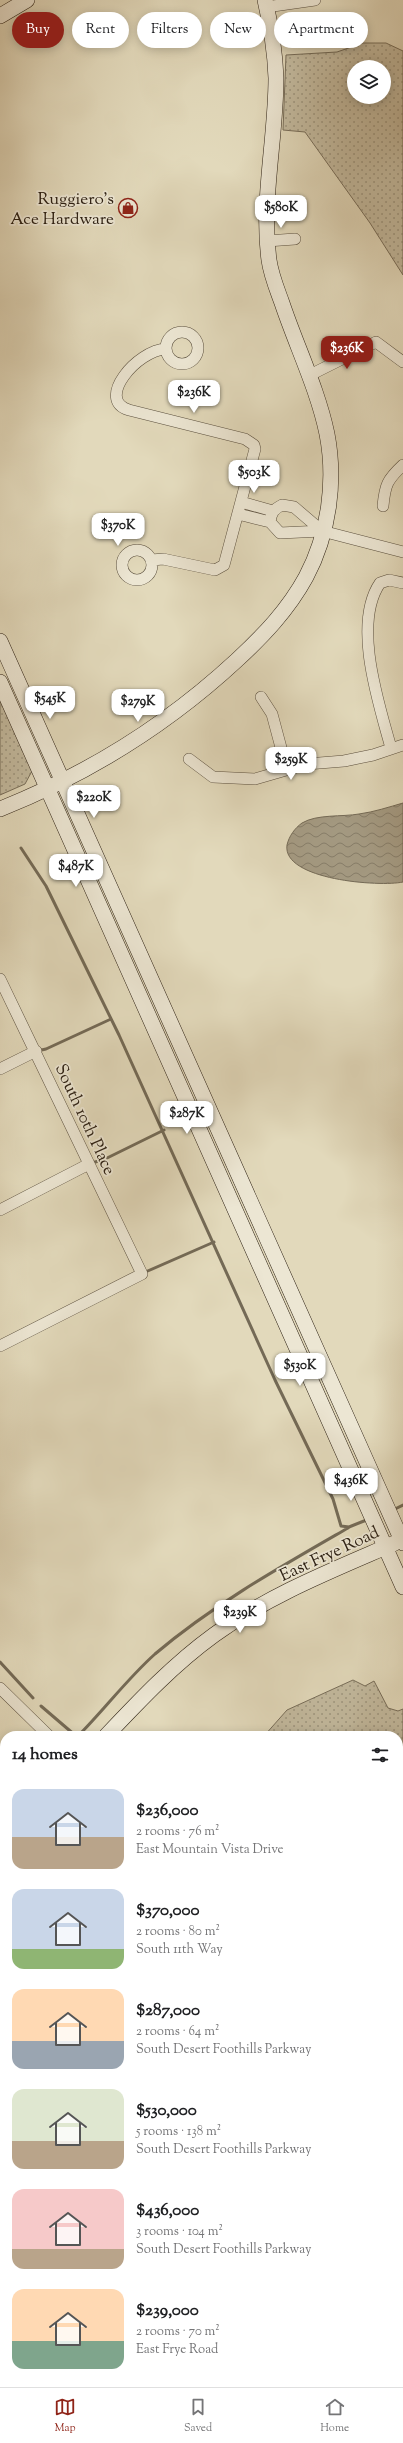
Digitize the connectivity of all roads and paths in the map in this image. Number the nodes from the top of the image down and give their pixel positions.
1 (27, 0) edge
2 (315, 0) edge
3 (266, 3) edge
4 (0, 16) edge
5 (295, 239) dead end
6 (268, 241) junction
7 (166, 349) dead end
8 (403, 362) edge
9 (308, 376) junction
10 (403, 465) edge
11 (242, 502) junction
12 (383, 506) dead end
13 (273, 511) junction
14 (238, 514) junction
15 (270, 522) junction
16 (322, 531) junction
17 (403, 552) edge
18 (152, 560) dead end
19 (403, 583) edge
20 (0, 641) edge
21 (0, 682) edge
22 (261, 697) dead end
23 (403, 745) edge
24 (391, 748) junction
25 (189, 759) dead end
26 (287, 770) junction
27 (64, 781) junction
28 (47, 788) junction
29 (0, 809) edge
30 (0, 979) edge
31 (36, 1051) junction
32 (0, 1069) edge
33 (89, 1164) junction
34 (0, 1210) edge
35 (282, 1272) junction
36 (266, 1280) junction
37 (0, 1346) edge
38 (403, 1541) edge
39 (385, 1548) junction
40 (403, 1587) edge
41 (0, 1688) edge
42 (45, 1731) edge
43 (111, 1731) edge

1 - 4 street
2 - 3 street
3 - 6 street
5 - 6 street
6 - 9 street
7 - 11 street
8 - 9 street
9 - 16 street
10 - 12 street
11 - 13 street
11 - 14 street
13 - 15 street
13 - 16 street
14 - 15 street
14 - 18 street
15 - 16 street
16 - 17 street
16 - 27 street
19 - 24 street
20 - 27 street
21 - 28 street
22 - 26 street
23 - 24 street
24 - 26 street
25 - 26 street
27 - 28 street
27 - 35 street
28 - 29 street
28 - 36 street
30 - 31 street, South 10th Place
31 - 32 street
31 - 33 street, South 10th Place
33 - 34 street
33 - 37 street, South 10th Place
35 - 36 street
35 - 38 street
36 - 39 street
38 - 39 street, East Frye Road
39 - 40 street
39 - 43 street, East Frye Road
41 - 42 street

